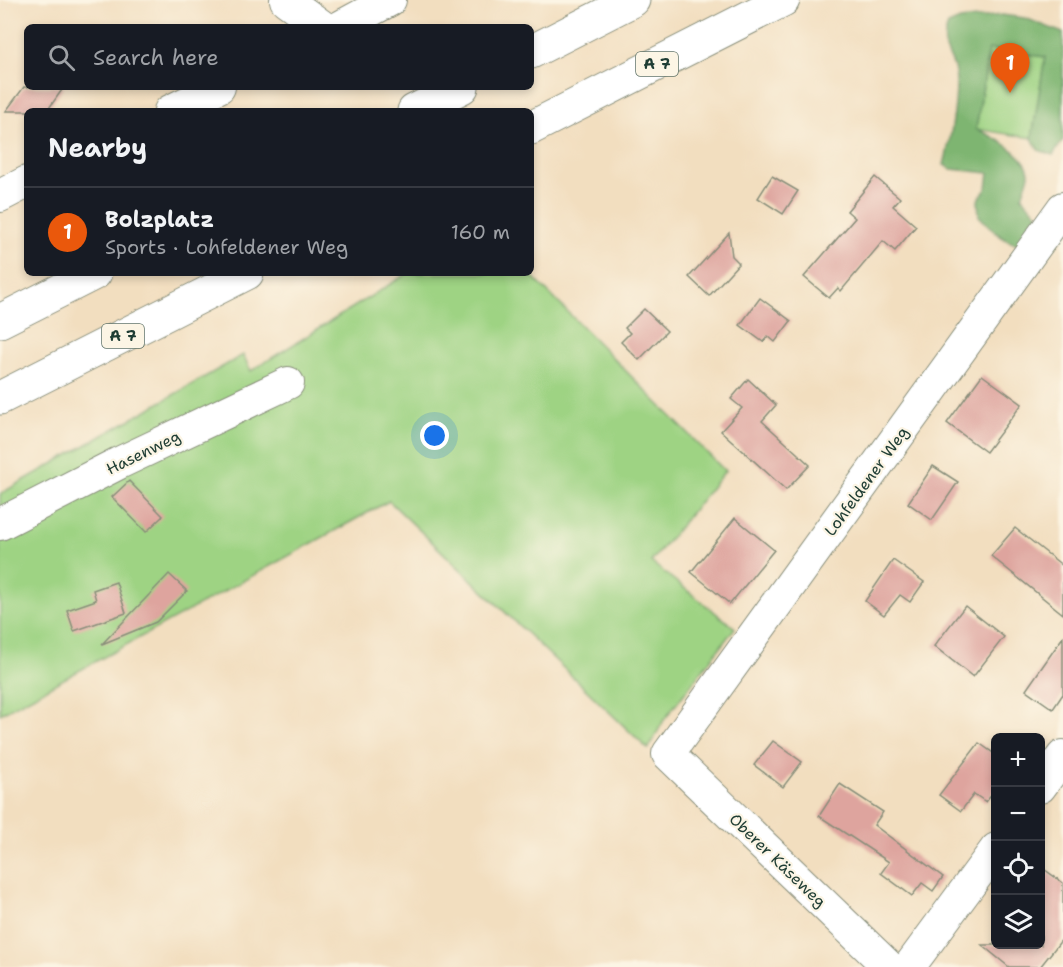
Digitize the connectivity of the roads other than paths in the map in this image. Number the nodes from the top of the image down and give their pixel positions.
1 (286, 0) edge
2 (390, 0) edge
3 (633, 0) edge
4 (783, 0) edge
5 (319, 24) edge
6 (346, 24) edge
7 (534, 50) edge
8 (213, 90) edge
9 (456, 90) edge
10 (176, 108) edge
11 (420, 108) edge
12 (534, 126) edge
13 (24, 184) edge
14 (0, 196) edge
15 (1063, 208) edge
16 (88, 276) edge
17 (241, 276) edge
18 (0, 321) edge
19 (288, 383) dead end
20 (0, 398) edge
21 (0, 524) edge
22 (668, 754) joint
23 (1063, 756) edge
24 (1045, 781) edge
25 (991, 856) edge
26 (889, 967) edge
27 (909, 967) edge

1 - 5 street
2 - 6 street
3 - 7 highway
4 - 12 highway, A 7
8 - 10 street
9 - 11 highway
13 - 14 street
15 - 22 street, Lohfeldener Weg
16 - 18 highway
17 - 20 highway, A 7
19 - 21 street, Hasenweg
22 - 26 street, Oberer Käseweg
23 - 24 street
25 - 27 street

